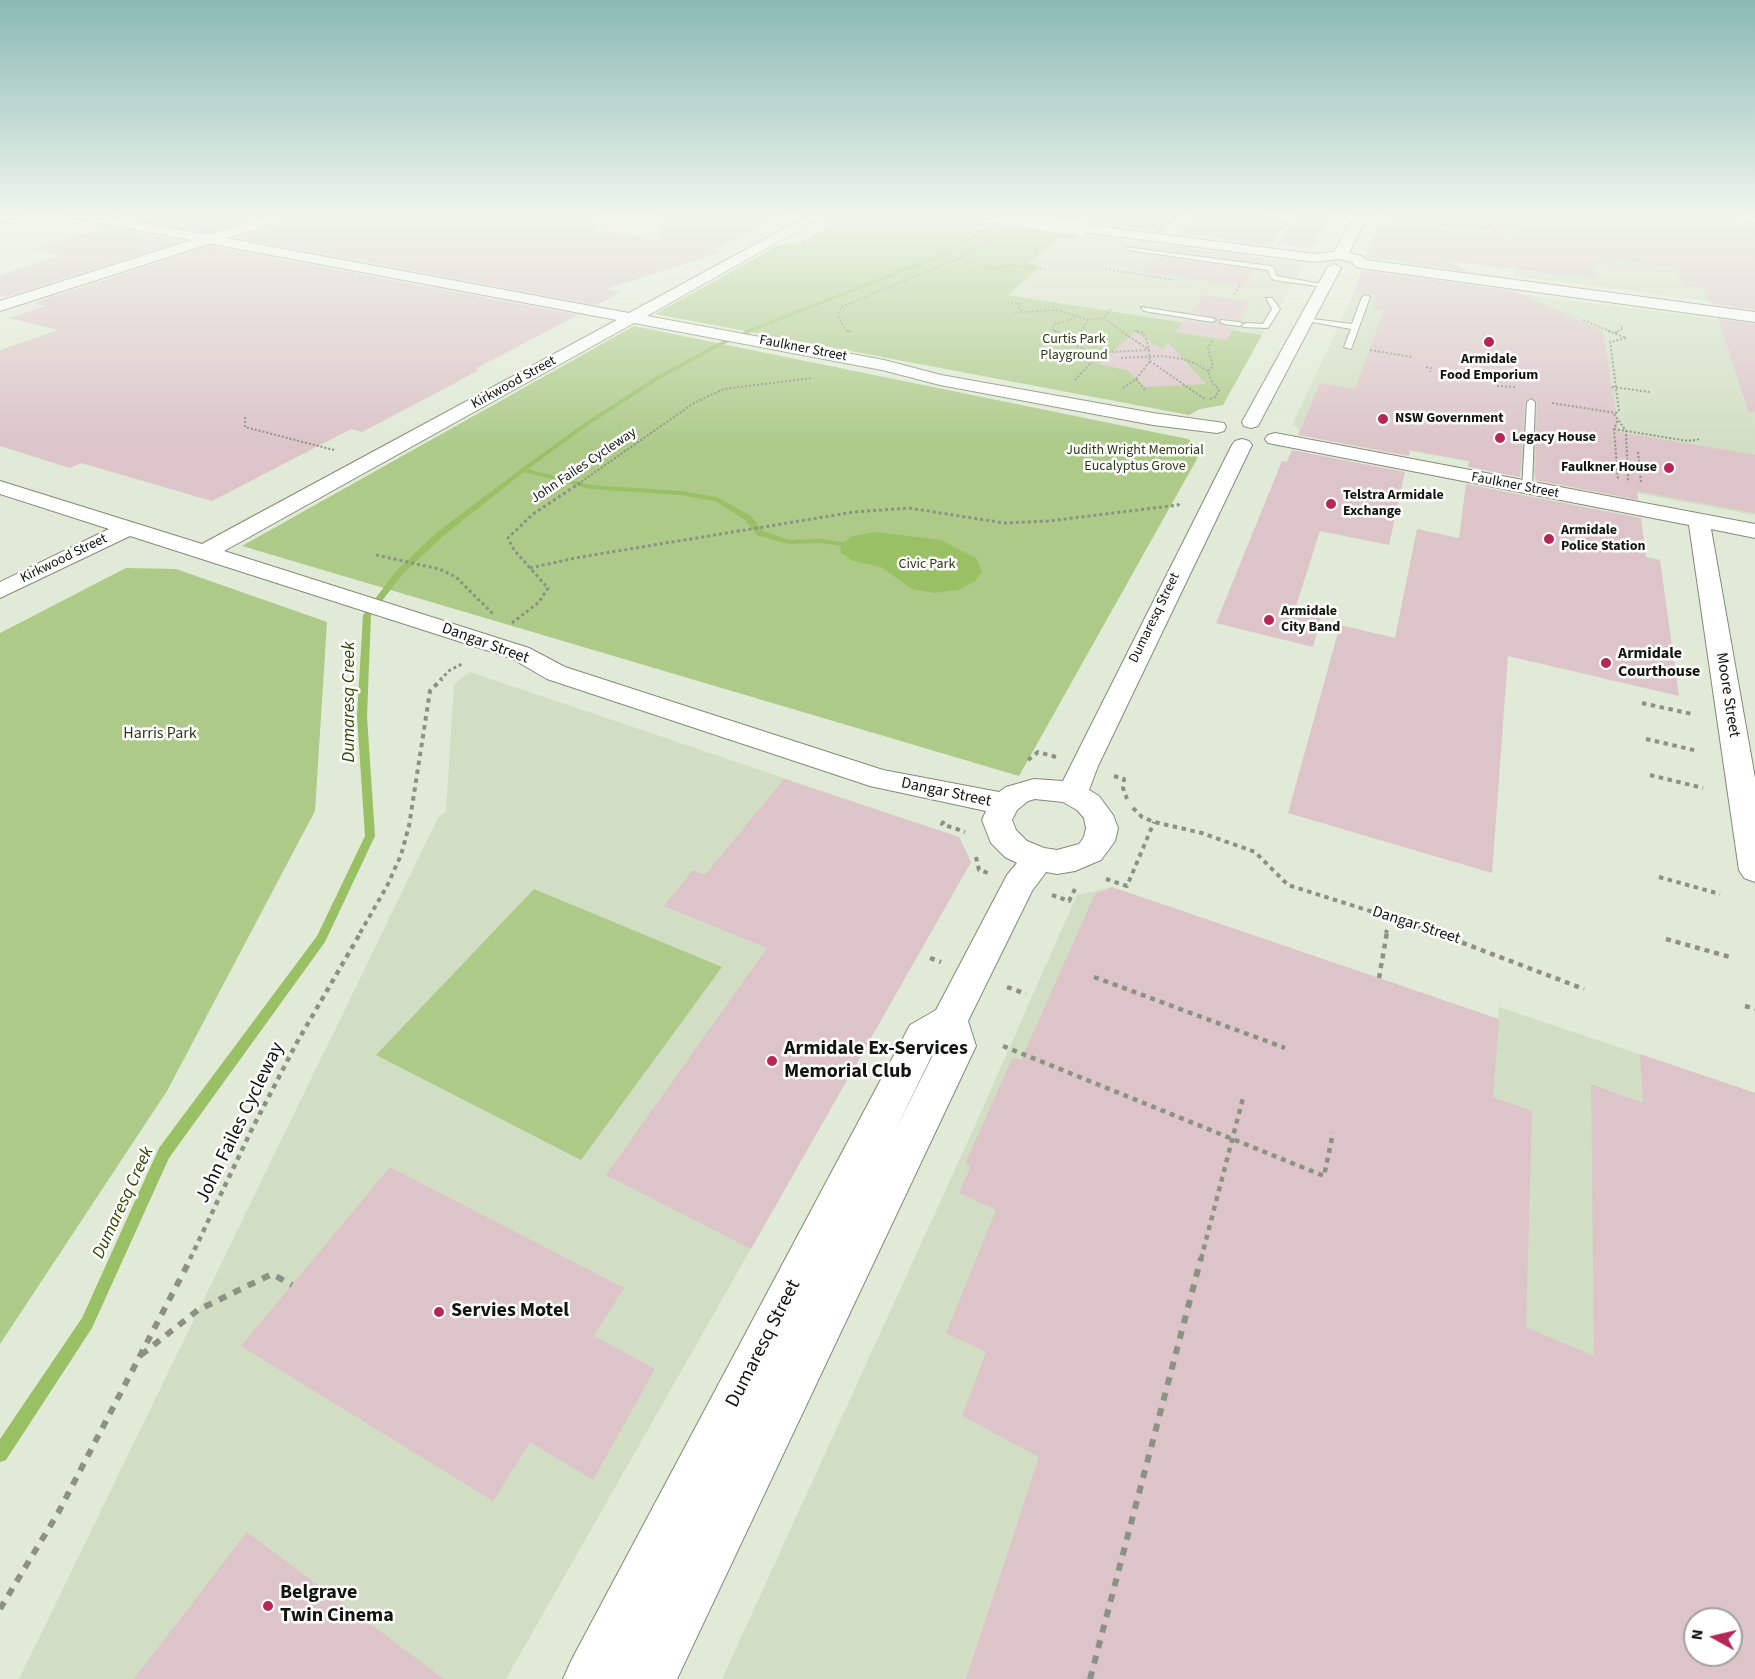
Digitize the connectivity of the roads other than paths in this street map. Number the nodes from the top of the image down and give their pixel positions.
1 (46, 291) edge
2 (490, 291) edge
3 (681, 291) edge
4 (1321, 291) edge
5 (1567, 291) edge
6 (1366, 297) dead end
7 (1269, 300) dead end
8 (0, 306) edge
9 (1144, 309) dead end
10 (1755, 316) edge
11 (633, 318) junction
12 (1212, 320) dead end
13 (1305, 320) junction
14 (1224, 322) dead end
15 (1355, 327) junction
16 (1348, 347) dead end
17 (1531, 402) dead end
18 (1251, 422) junction
19 (1217, 427) junction
20 (1275, 439) junction
21 (1242, 445) junction
22 (0, 487) edge
23 (1527, 488) junction
24 (1699, 520) junction
25 (129, 528) junction
26 (1755, 531) edge
27 (205, 552) junction
28 (0, 591) edge
29 (1073, 794) junction
30 (1005, 804) junction
31 (1038, 859) junction
32 (1755, 870) edge
33 (949, 1021) junction
34 (592, 1679) edge
35 (647, 1679) edge

1 - 8 main road
2 - 11 street, Faulkner Street
3 - 11 street, Kirkwood Street
4 - 13 street
5 - 10 main road
6 - 15 lane
7 - 14 lane
9 - 12 lane
11 - 19 street, Faulkner Street
11 - 27 street, Kirkwood Street
13 - 15 lane
13 - 18 street
15 - 16 lane
17 - 23 lane
18 - 19 street
18 - 20 street
19 - 21 street
20 - 21 street
20 - 23 street, Faulkner Street
21 - 29 street, Dumaresq Street
22 - 25 street, Dangar Street
23 - 24 street, Faulkner Street
24 - 26 street, Faulkner Street
24 - 32 street, Moore Street
25 - 27 street, Dangar Street
25 - 28 street, Kirkwood Street
27 - 30 street, Dangar Street
29 - 30 street
29 - 31 street
30 - 31 street
31 - 33 street
33 - 34 street, Dumaresq Street
33 - 35 street

